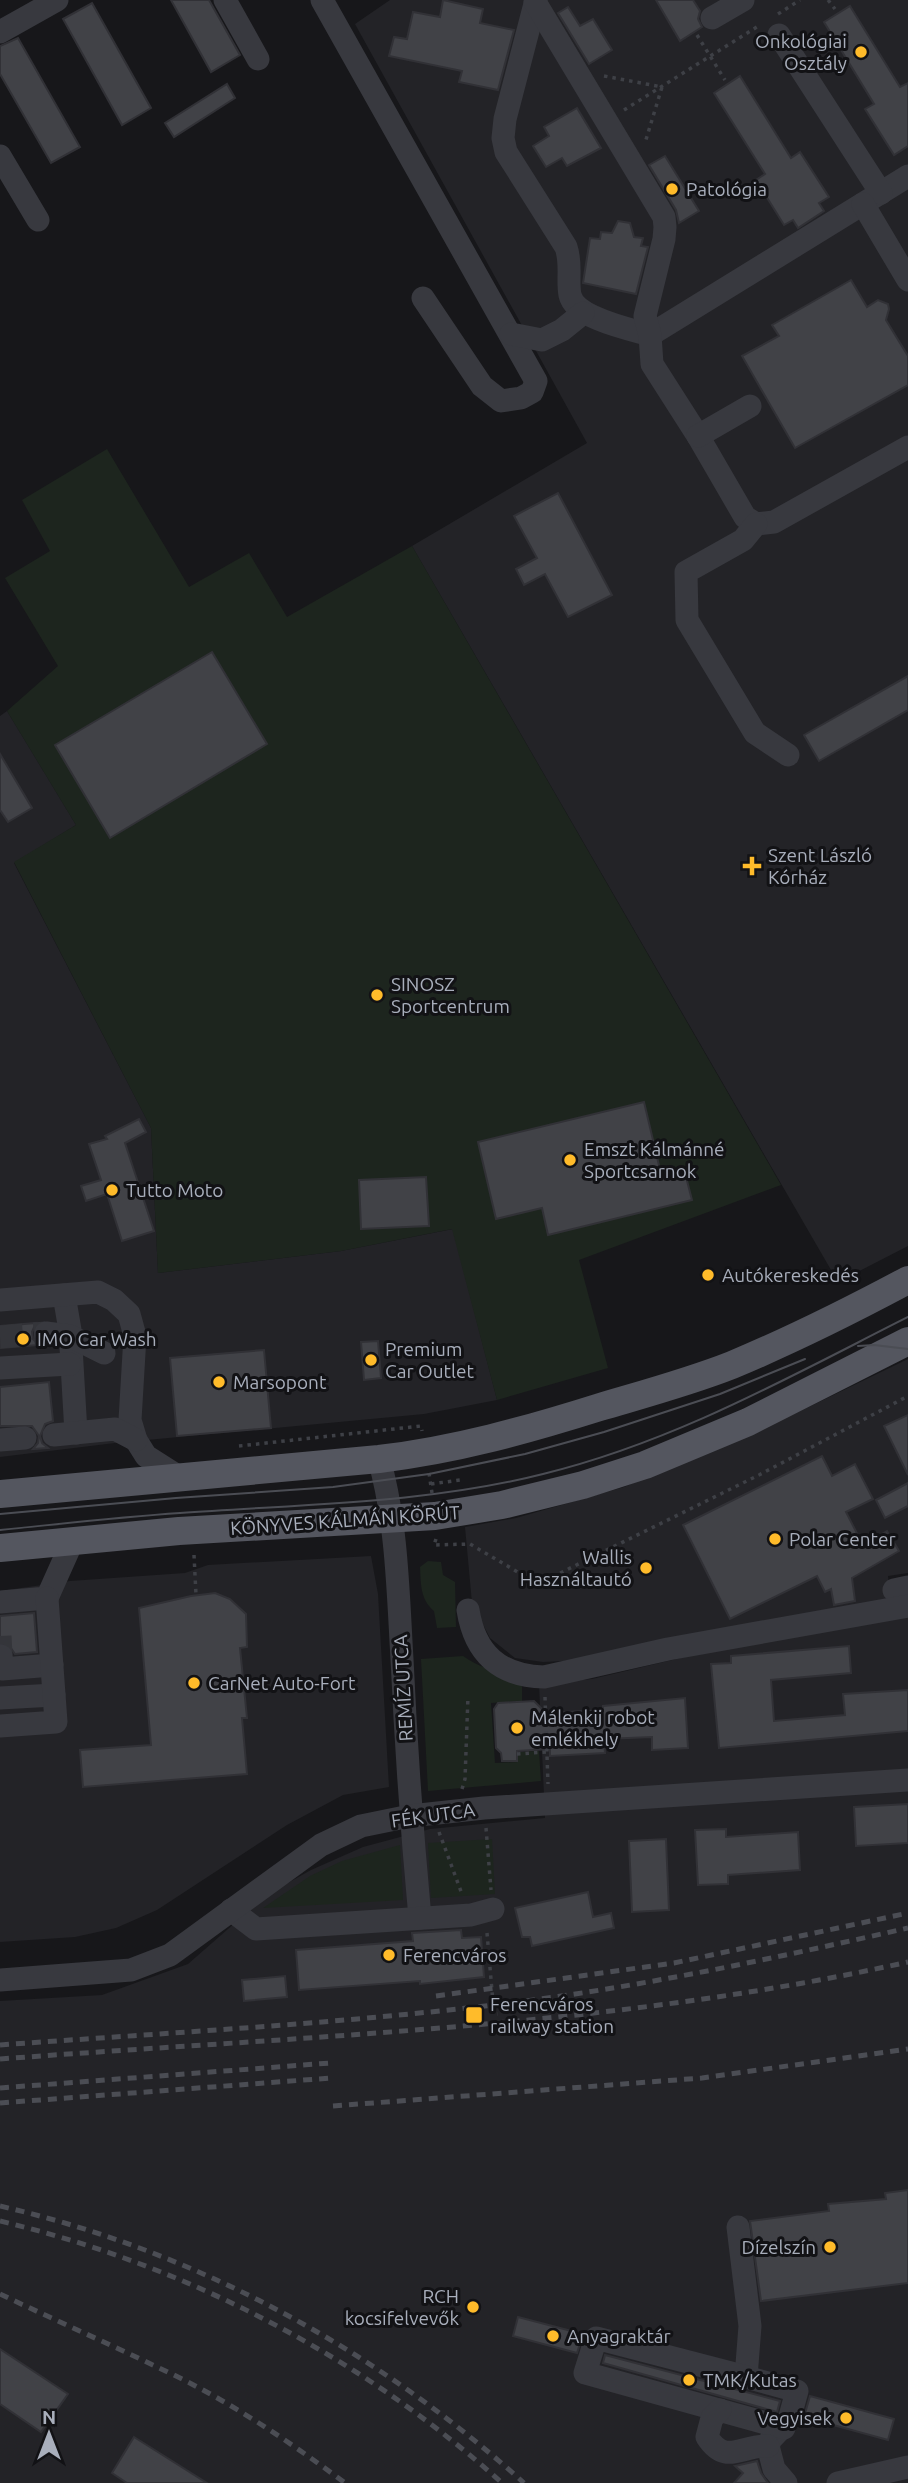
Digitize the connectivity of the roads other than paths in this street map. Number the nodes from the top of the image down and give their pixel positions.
1 (57, 0) edge
2 (225, 0) edge
3 (322, 0) edge
4 (743, 0) edge
5 (535, 1) edge
6 (775, 24) road end
7 (704, 27) road end
8 (0, 32) edge
9 (258, 59) dead end
10 (0, 156) edge
11 (908, 176) edge
12 (872, 198) junction
13 (38, 220) dead end
14 (908, 280) edge
15 (423, 298) dead end
16 (583, 313) junction
17 (510, 334) junction
18 (650, 335) junction
19 (750, 406) dead end
20 (698, 436) junction
21 (908, 447) edge
22 (756, 524) junction
23 (788, 755) dead end
24 (908, 1280) edge
25 (64, 1295) junction
26 (0, 1300) edge
27 (47, 1333) tunnel mouth
28 (70, 1336) junction
29 (908, 1341) edge
30 (104, 1353) dead end
31 (70, 1364) junction
32 (0, 1368) edge
33 (25, 1438) dead end
34 (0, 1440) edge
35 (136, 1440) junction
36 (379, 1459) junction
37 (179, 1477) junction
38 (0, 1494) edge
39 (391, 1520) junction
40 (73, 1540) junction
41 (0, 1548) edge
42 (903, 1595) edge
43 (47, 1598) junction
44 (0, 1602) edge
45 (468, 1610) dead end
46 (1, 1656) edge
47 (52, 1665) junction
48 (54, 1695) junction
49 (0, 1699) edge
50 (0, 1726) edge
51 (908, 1780) edge
52 (410, 1816) junction
53 (231, 1910) junction
54 (483, 1912) road end
55 (420, 1918) junction
56 (0, 1980) edge
57 (738, 2227) dead end
58 (746, 2377) junction
59 (720, 2410) junction
60 (784, 2427) junction
61 (768, 2446) junction
62 (908, 2468) edge
63 (786, 2483) edge
64 (838, 2483) edge

1 - 8 street
2 - 9 street
3 - 17 street
4 - 7 street
5 - 16 street
5 - 18 street
6 - 12 street
10 - 13 street
11 - 12 street
12 - 14 street
12 - 18 street
15 - 17 street
16 - 17 street
16 - 18 street
18 - 20 street
19 - 20 street
20 - 22 street
21 - 22 street
22 - 23 street
24 - 36 main road
25 - 26 street
25 - 28 street
25 - 35 street
27 - 28 street
28 - 30 street
28 - 31 street
29 - 39 main road, KÖNYVES KÁLMÁN KÖRÚT
31 - 32 street
31 - 35 street
33 - 34 street
35 - 37 street
36 - 37 main road
36 - 39 street, REMÍZ UTCA
37 - 38 main road
39 - 40 main road, KÖNYVES KÁLMÁN KÖRÚT
39 - 52 street, REMÍZ UTCA
40 - 41 main road, KÖNYVES KÁLMÁN KÖRÚT
40 - 43 street
42 - 45 street
43 - 44 street
43 - 47 street
46 - 47 street
47 - 48 street
48 - 49 street
48 - 50 street
51 - 52 street, FÉK UTCA
52 - 53 street, FÉK UTCA
52 - 55 street, REMÍZ UTCA
53 - 55 street
53 - 56 street, FÉK UTCA
54 - 55 street
57 - 58 street
58 - 59 street
58 - 60 street
59 - 60 street
59 - 61 street
60 - 61 street
61 - 63 street
62 - 64 street

